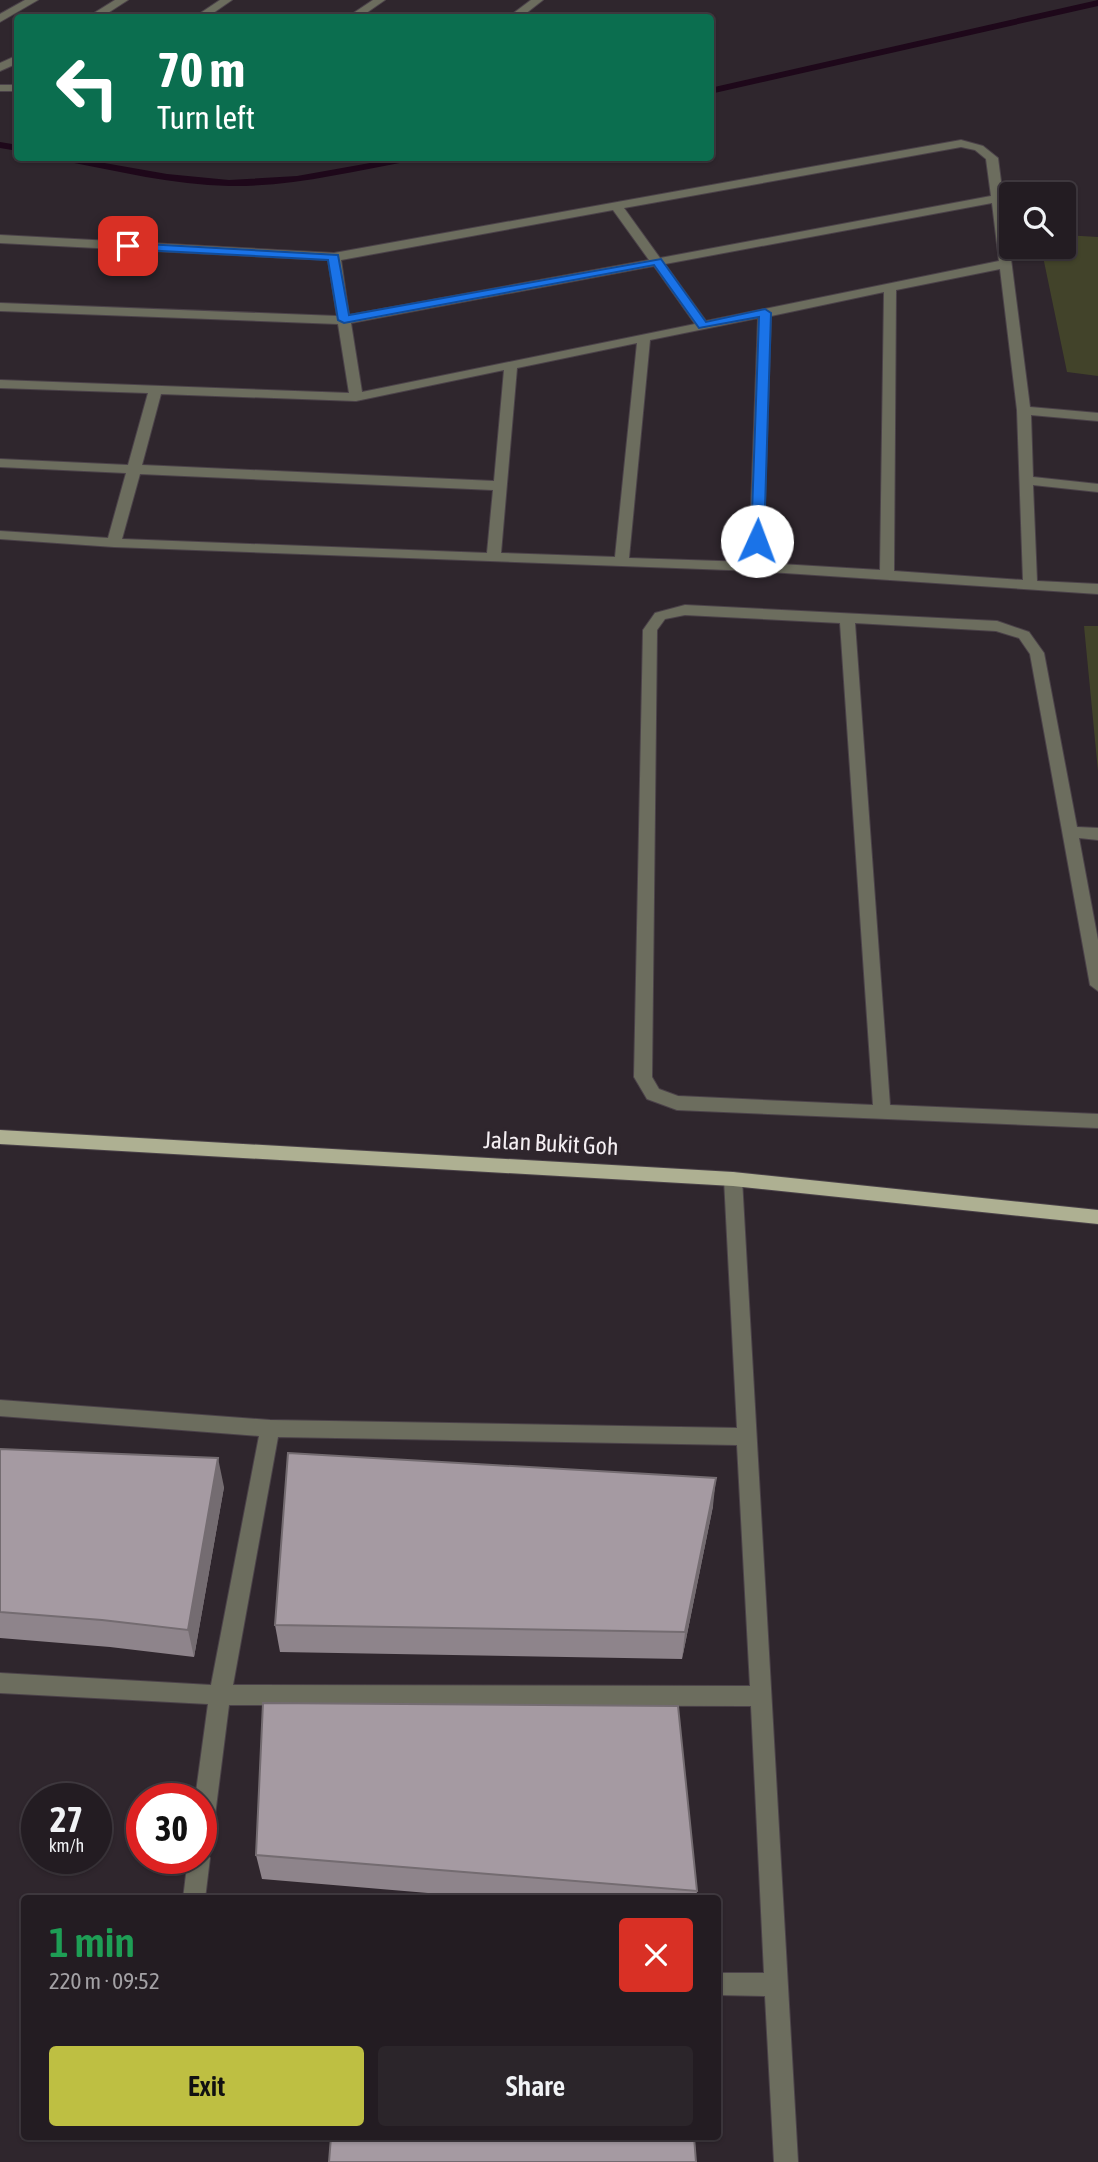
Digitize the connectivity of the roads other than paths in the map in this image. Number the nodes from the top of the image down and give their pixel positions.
1 (33, 0) edge
2 (123, 0) edge
3 (227, 0) edge
4 (380, 0) edge
5 (538, 0) edge
6 (3, 14) edge
7 (99, 14) edge
8 (204, 14) edge
9 (357, 14) edge
10 (518, 14) edge
11 (996, 199) junction
12 (616, 205) junction
13 (0, 239) edge
14 (334, 257) junction
15 (657, 261) junction
16 (1004, 264) junction
17 (890, 288) junction
18 (0, 307) edge
19 (765, 313) junction
20 (344, 320) junction
21 (703, 326) junction
22 (644, 340) junction
23 (511, 366) junction
24 (0, 384) edge
25 (155, 392) junction
26 (356, 397) junction
27 (1024, 410) junction
28 (1098, 417) edge
29 (0, 463) edge
30 (133, 469) junction
31 (1025, 480) junction
32 (502, 486) junction
33 (1098, 488) edge
34 (0, 535) edge
35 (114, 543) junction
36 (494, 556) junction
37 (622, 561) junction
38 (756, 567) junction
39 (887, 575) junction
40 (1030, 584) junction
41 (1098, 589) edge
42 (847, 618) junction
43 (1069, 832) junction
44 (1098, 834) edge
45 (1097, 977) edge
46 (882, 1111) junction
47 (1098, 1121) edge
48 (0, 1137) edge
49 (733, 1179) junction
50 (1098, 1217) edge
51 (0, 1408) edge
52 (270, 1428) junction
53 (746, 1437) junction
54 (0, 1683) edge
55 (220, 1695) junction
56 (762, 1696) junction
57 (208, 1783) edge
58 (197, 1874) edge
59 (194, 1895) edge
60 (721, 1984) edge
61 (778, 1985) junction
62 (786, 2162) edge

1 - 6 street
2 - 7 street
3 - 8 street
4 - 9 street
5 - 10 street
11 - 12 street
11 - 15 street
11 - 16 street
12 - 14 street
12 - 15 street
13 - 14 street
14 - 20 street
15 - 20 street
15 - 21 street
16 - 17 street
16 - 27 street
17 - 19 street
17 - 39 street
18 - 20 street
19 - 21 street
19 - 38 street
20 - 26 street
21 - 22 street
22 - 23 street
22 - 37 street
23 - 26 street
23 - 32 street
24 - 25 street
25 - 26 street
25 - 30 street
27 - 28 street
27 - 31 street
29 - 30 street
30 - 32 street
30 - 35 street
31 - 33 street
31 - 40 street
32 - 36 street
34 - 35 street
35 - 36 street
36 - 37 street
37 - 38 street
38 - 39 street
39 - 40 street
40 - 41 street
42 - 43 street
42 - 46 street
42 - 46 street
43 - 44 street
43 - 45 street
46 - 47 street
48 - 49 main road, Jalan Bukit Goh
49 - 50 main road, Jalan Bukit Goh
49 - 53 street
51 - 52 street
52 - 53 street
52 - 55 street
53 - 56 street
54 - 55 street
55 - 56 street
55 - 57 street
56 - 61 street
58 - 59 street
60 - 61 street
61 - 62 street

